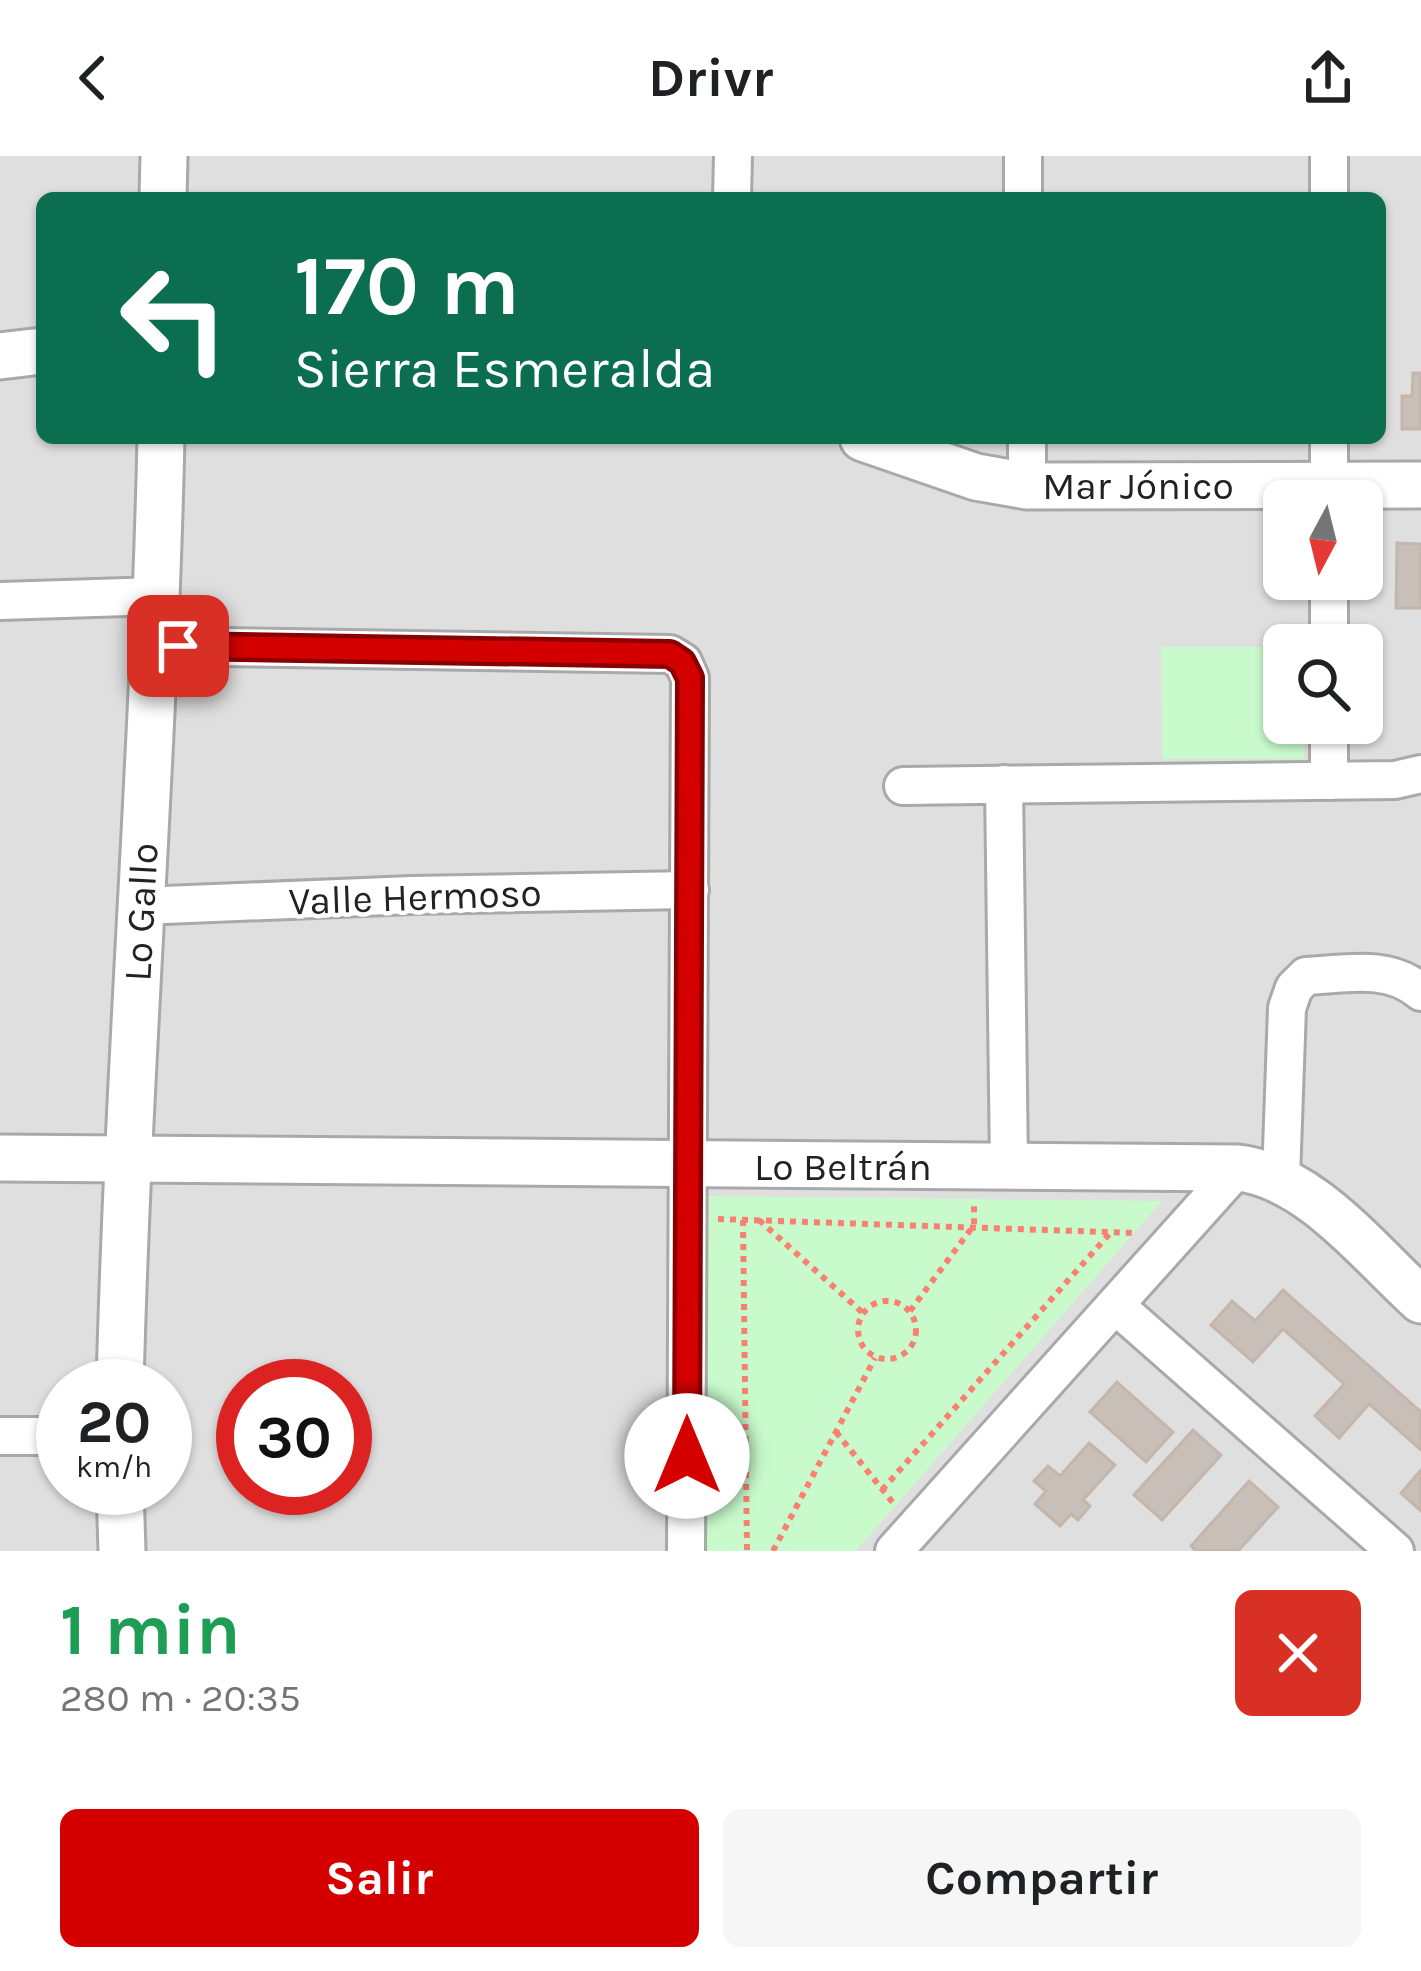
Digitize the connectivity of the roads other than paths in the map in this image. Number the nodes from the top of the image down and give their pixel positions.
1 (164, 156) edge
2 (733, 156) edge
3 (1023, 156) edge
4 (1329, 156) edge
5 (164, 192) edge
6 (732, 192) edge
7 (1023, 192) edge
8 (1329, 192) edge
9 (36, 352) edge
10 (0, 356) edge
11 (160, 444) edge
12 (880, 444) edge
13 (1027, 444) edge
14 (1329, 444) edge
15 (1329, 480) edge
16 (1421, 485) edge
17 (1028, 486) junction
18 (1383, 488) edge
19 (1263, 491) edge
20 (158, 596) junction
21 (0, 601) edge
22 (156, 646) junction
23 (1329, 744) edge
24 (1421, 774) edge
25 (1329, 781) junction
26 (1004, 784) junction
27 (903, 786) dead end
28 (689, 890) junction
29 (140, 906) junction
30 (1421, 992) edge
31 (0, 1158) edge
32 (128, 1160) junction
33 (688, 1166) junction
34 (992, 1166) junction
35 (1260, 1173) junction
36 (1421, 1300) edge
37 (1115, 1305) junction
38 (121, 1359) edge
39 (0, 1436) edge
40 (36, 1436) edge
41 (121, 1515) edge
42 (903, 1540) edge
43 (122, 1551) edge
44 (686, 1551) edge
45 (1394, 1551) edge

1 - 5 street
2 - 6 street
3 - 7 street
4 - 8 street
9 - 10 street
11 - 20 street, Lo Gallo
12 - 17 street, Mar Jónico
13 - 17 street
14 - 15 street
16 - 18 street, Mar Jónico
17 - 19 street, Mar Jónico
20 - 21 street
20 - 22 street, Lo Gallo
22 - 28 street
22 - 29 street, Lo Gallo
23 - 25 street
24 - 25 street
25 - 26 street
26 - 27 street
26 - 34 street
28 - 29 street, Valle Hermoso
28 - 33 street
29 - 32 street, Lo Gallo
30 - 35 street
31 - 32 street, Lo Beltrán
32 - 33 street, Lo Beltrán
32 - 38 street, Lo Gallo
33 - 34 street, Lo Beltrán
33 - 44 street
34 - 35 street, Lo Beltrán
35 - 36 street
35 - 37 street
37 - 42 street
37 - 45 street
39 - 40 street
41 - 43 street

